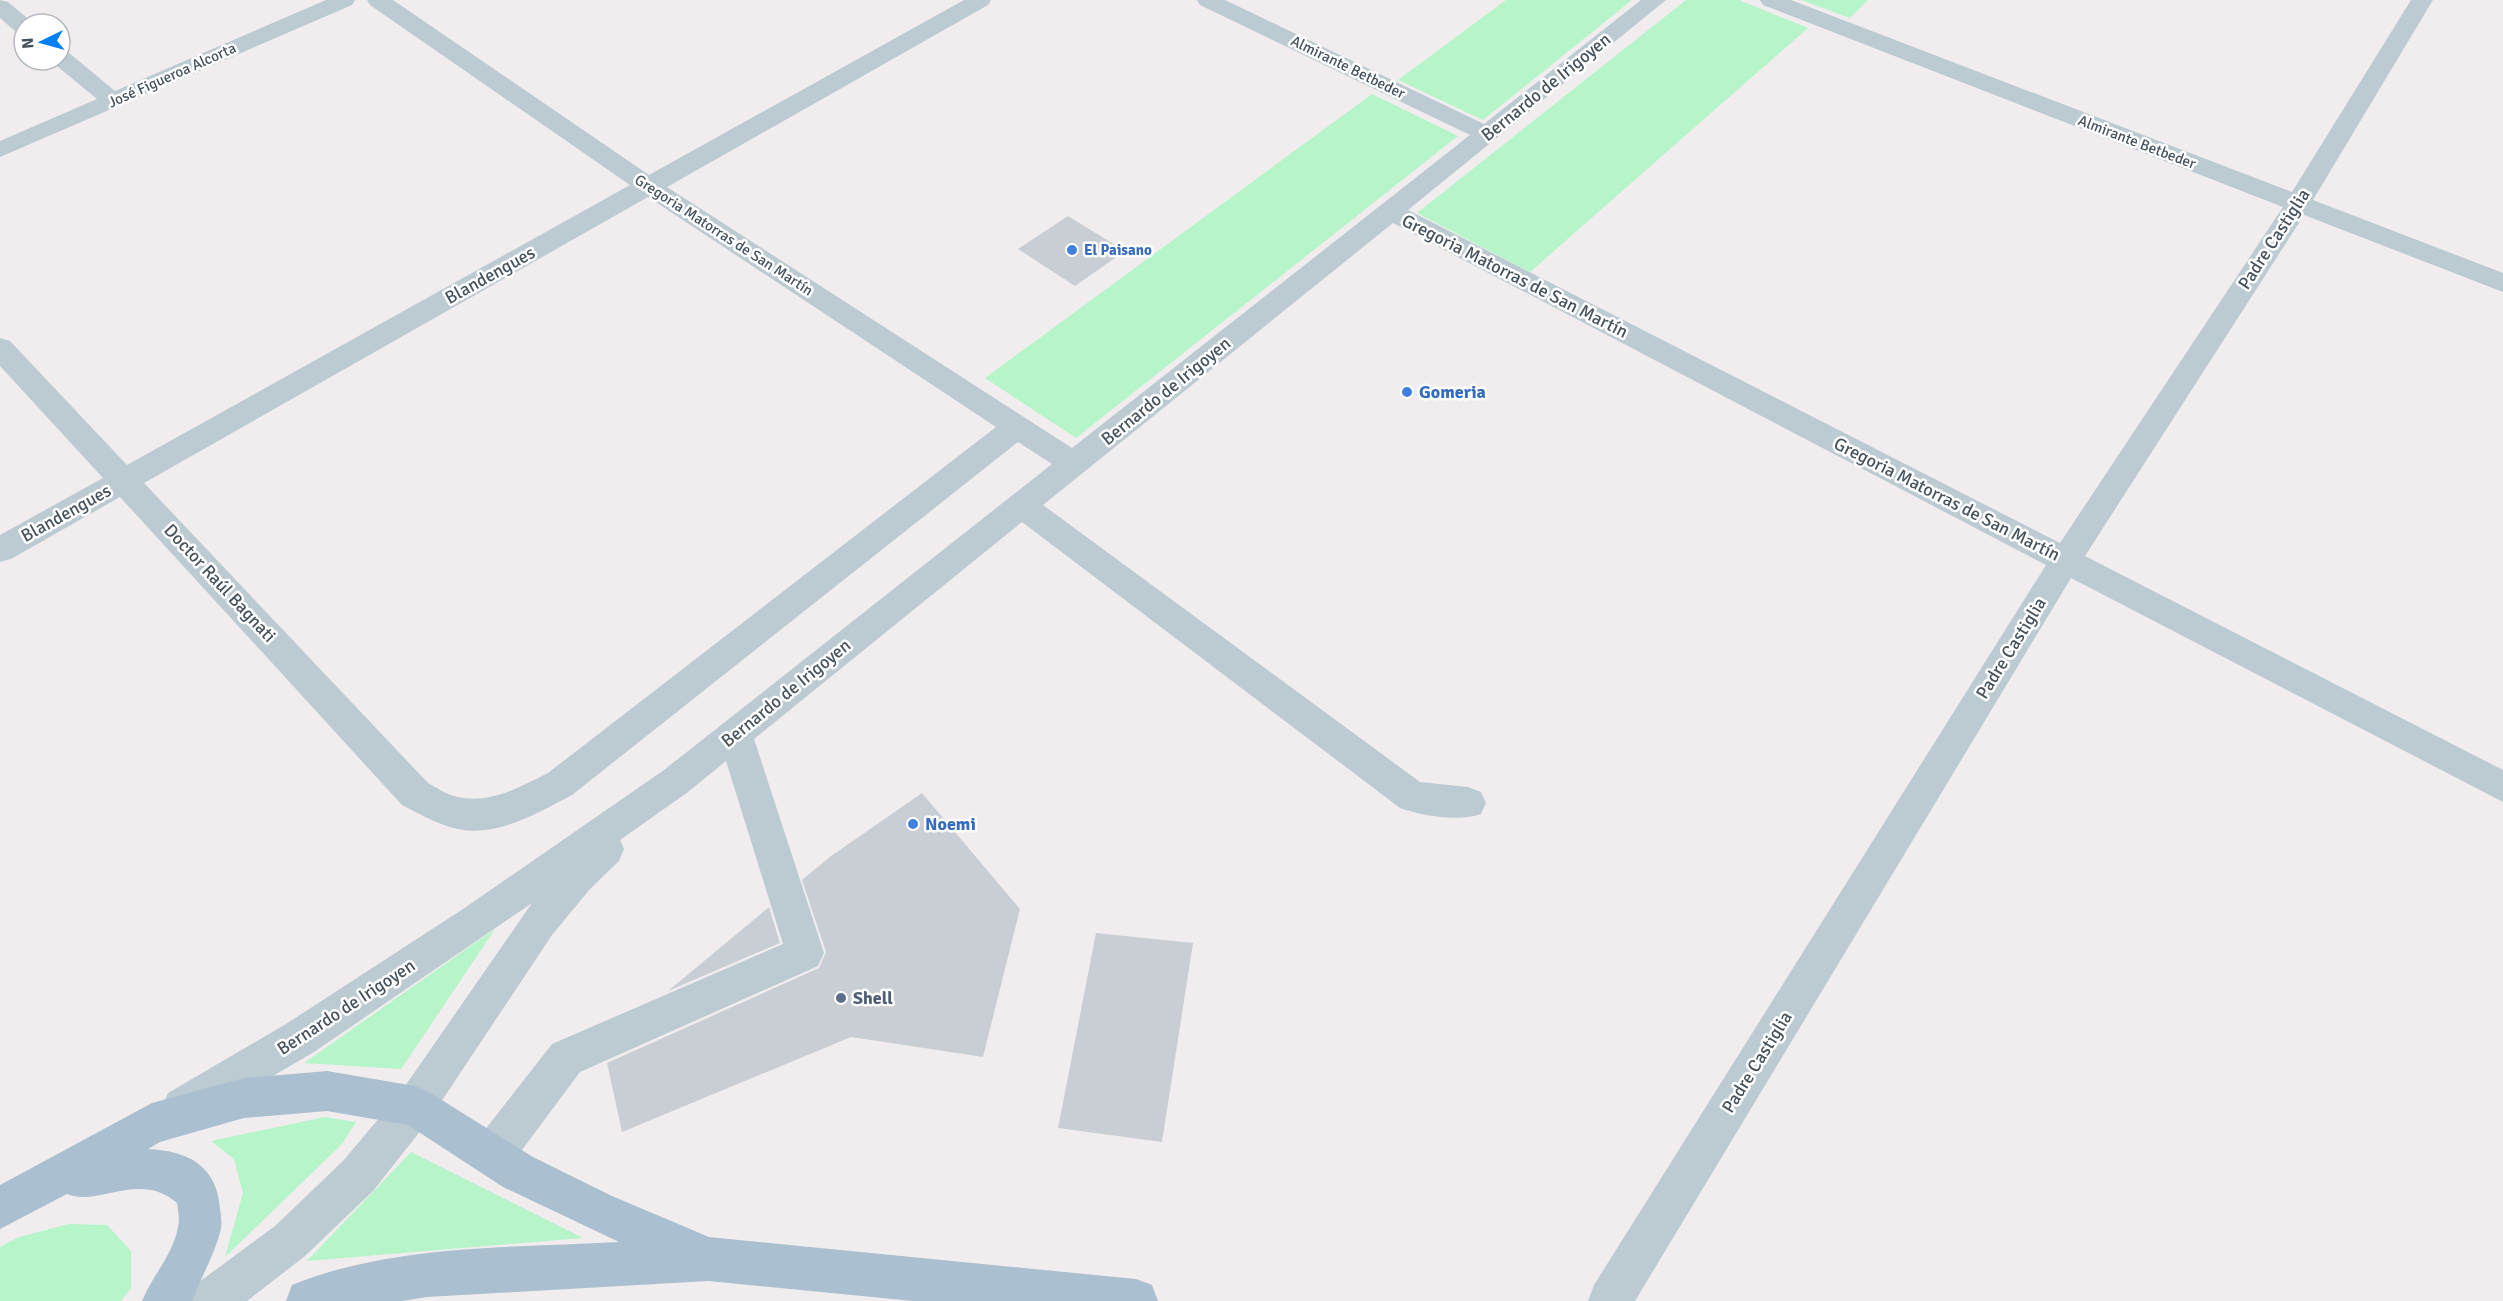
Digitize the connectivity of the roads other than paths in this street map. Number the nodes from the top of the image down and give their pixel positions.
1 (344, 0) edge
2 (378, 0) edge
3 (980, 0) edge
4 (1208, 0) edge
5 (1655, 0) edge
6 (1770, 0) edge
7 (2422, 0) edge
8 (0, 7) edge
9 (12, 17) edge
10 (72, 67) edge
11 (113, 101) junction
12 (1488, 134) junction
13 (0, 150) edge
14 (648, 186) junction
15 (2298, 204) junction
16 (1390, 211) junction
17 (2503, 283) edge
18 (0, 348) edge
19 (1017, 427) junction
20 (1074, 464) junction
21 (125, 481) junction
22 (1021, 506) junction
23 (0, 550) edge
24 (2065, 561) junction
25 (735, 734) junction
26 (676, 781) junction
27 (2503, 788) edge
28 (1468, 803) dead end
29 (415, 1106) junction
30 (152, 1124) junction
31 (492, 1155) junction
32 (45, 1183) junction
33 (0, 1208) edge
34 (708, 1259) junction
35 (164, 1301) edge
36 (211, 1301) edge
37 (308, 1301) edge
38 (1136, 1301) edge
39 (1610, 1301) edge

1 - 11 street, José Figueroa Alcorta
2 - 14 street, Gregoria Matorras de San Martín
3 - 14 street, Blandengues
4 - 12 street, Almirante Betbeder
5 - 12 street, Bernardo de Irigoyen
6 - 15 street, Almirante Betbeder
7 - 15 street, Padre Castiglia
8 - 9 street
10 - 11 street
11 - 13 street, José Figueroa Alcorta
12 - 16 street, Bernardo de Irigoyen
14 - 19 street, Gregoria Matorras de San Martín
14 - 21 street, Blandengues
15 - 17 street, Almirante Betbeder
15 - 24 street, Padre Castiglia
16 - 20 street, Bernardo de Irigoyen
16 - 24 street, Gregoria Matorras de San Martín
18 - 21 street, Doctor Raúl Bagnati
19 - 20 street, Gregoria Matorras de San Martín
19 - 21 street, Doctor Raúl Bagnati
20 - 22 street, Bernardo de Irigoyen
21 - 23 street, Blandengues
22 - 25 street, Bernardo de Irigoyen
22 - 28 street
24 - 27 street, Gregoria Matorras de San Martín
24 - 39 street, Padre Castiglia
25 - 26 street, Bernardo de Irigoyen
25 - 31 street
26 - 29 street, Bernardo de Irigoyen
26 - 30 street, Bernardo de Irigoyen
29 - 30 main road
29 - 31 main road
29 - 36 street, Bernardo de Irigoyen
30 - 32 main road, Bernardo de Irigoyen
31 - 34 main road
32 - 33 main road, Bernardo de Irigoyen
32 - 35 main road
34 - 37 main road
34 - 38 main road

